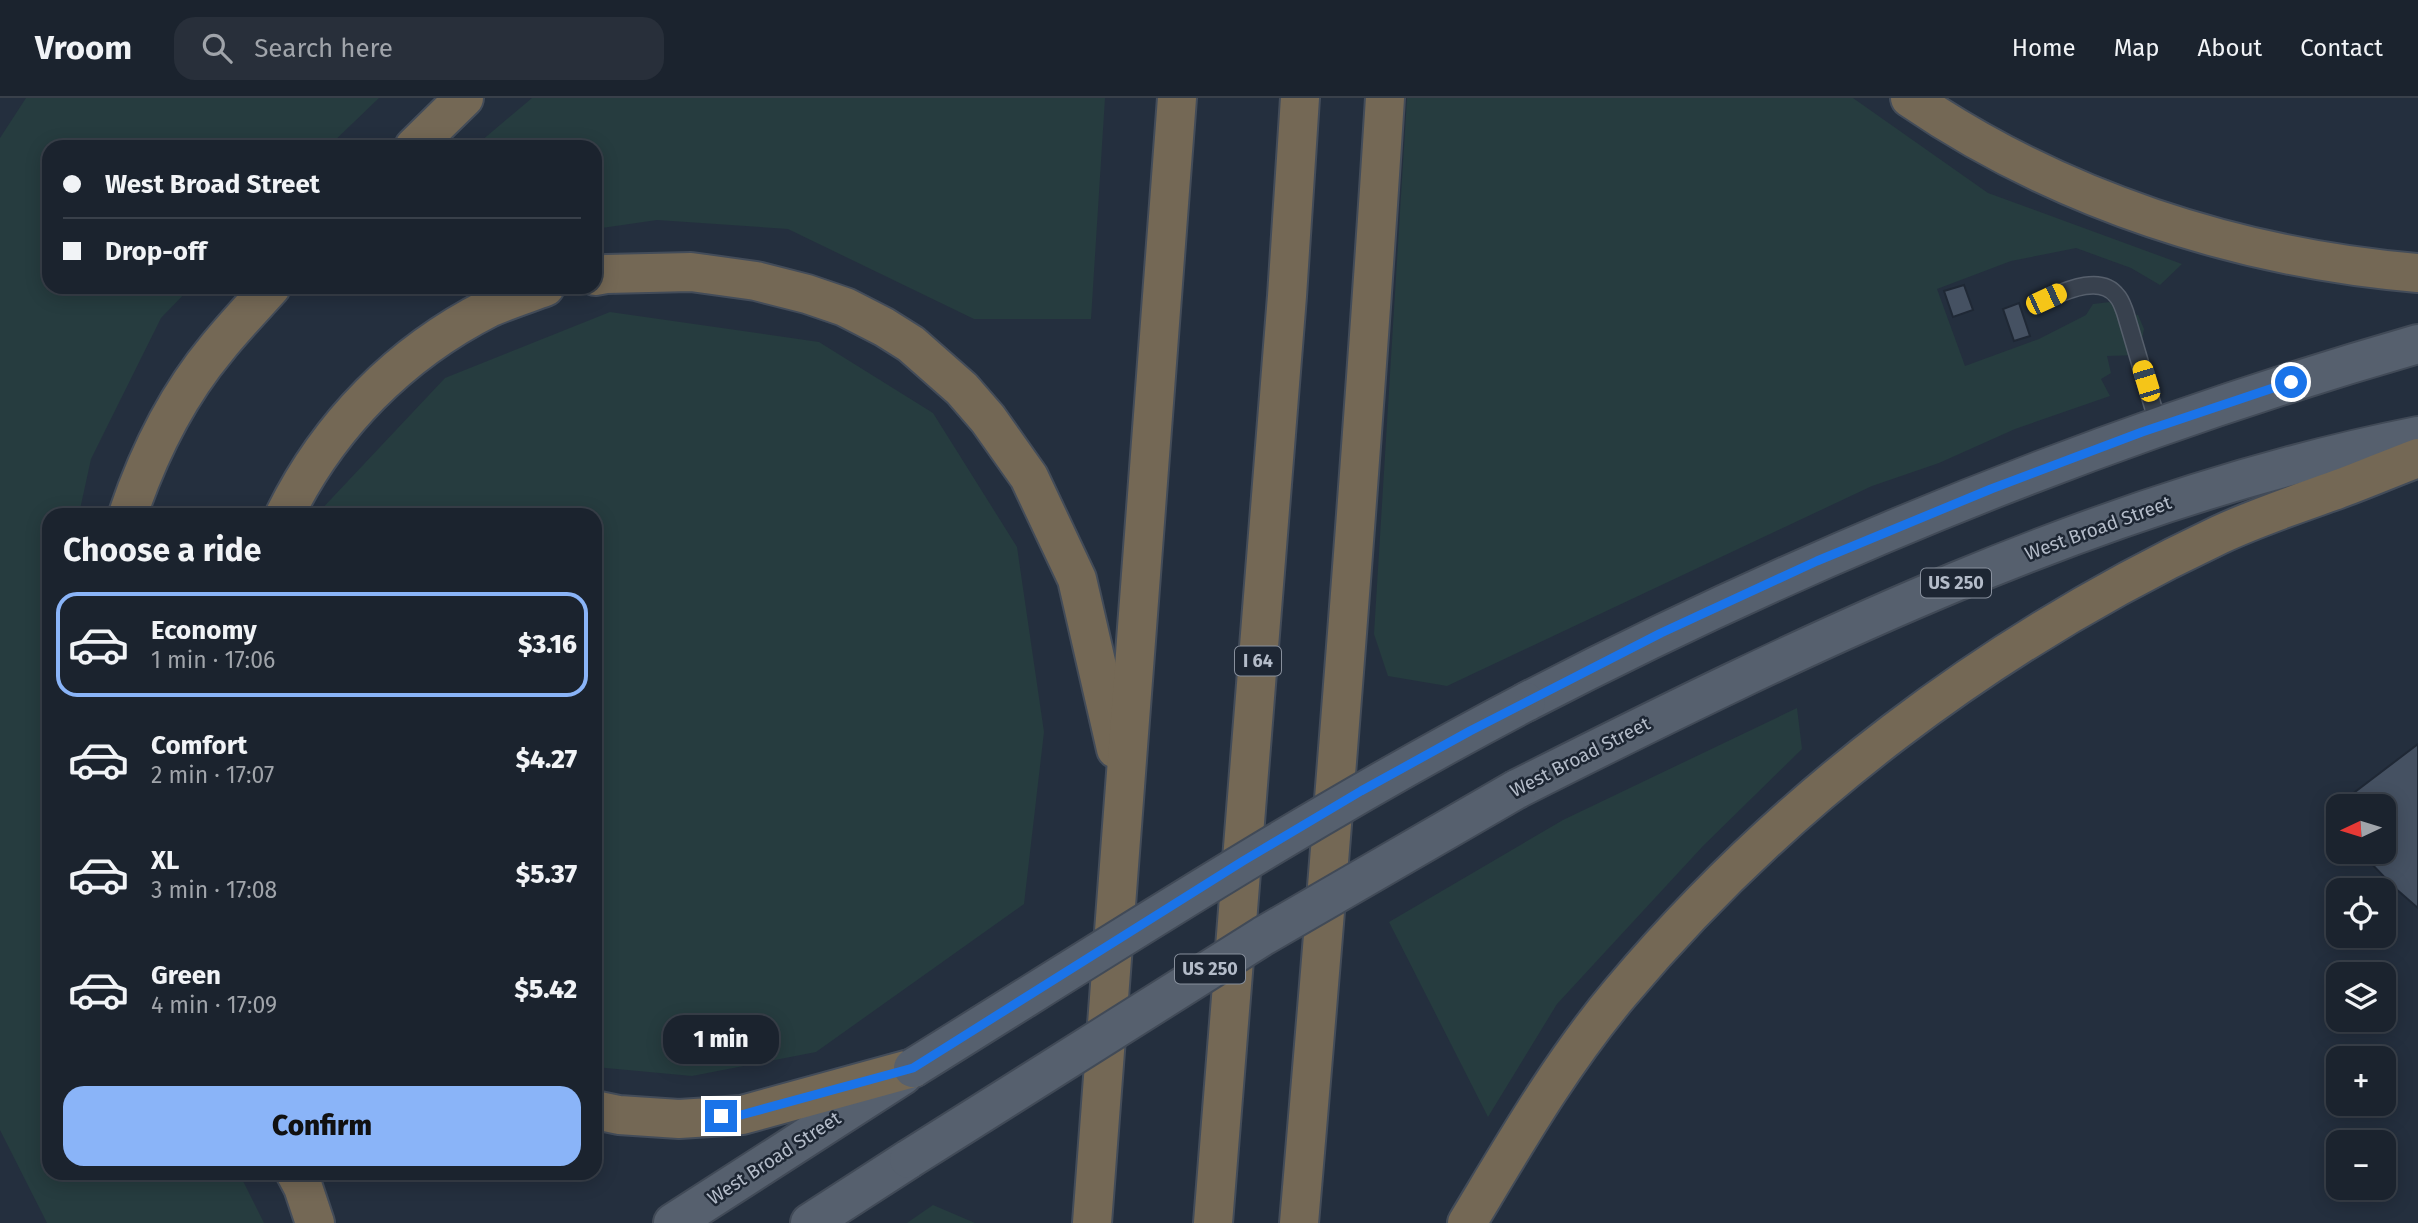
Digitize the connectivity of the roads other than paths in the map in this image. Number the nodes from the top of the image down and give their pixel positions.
1 (464, 98) edge
2 (1177, 98) edge
3 (1300, 98) edge
4 (1385, 98) edge
5 (1910, 98) edge
6 (421, 140) edge
7 (2418, 273) edge
8 (602, 275) edge
9 (265, 294) edge
10 (525, 294) edge
11 (2046, 299) dead end
12 (2418, 344) edge
13 (2160, 427) junction
14 (2418, 436) edge
15 (2418, 458) edge
16 (131, 508) edge
17 (288, 508) edge
18 (1124, 785) junction
19 (913, 1068) junction
20 (602, 1111) edge
21 (768, 1161) junction
22 (299, 1180) edge
23 (315, 1223) edge
24 (673, 1223) edge
25 (696, 1223) edge
26 (810, 1223) edge
27 (1092, 1223) edge
28 (1213, 1223) edge
29 (1300, 1223) edge
30 (1467, 1223) edge

1 - 6 highway
2 - 18 highway
3 - 28 highway, I 64
4 - 29 highway
5 - 7 highway
8 - 18 highway
9 - 16 highway
10 - 17 highway
11 - 13 lane
12 - 13 main road, West Broad Street
13 - 19 main road, West Broad Street, bridge
14 - 26 main road, West Broad Street / US 250, bridge
15 - 30 highway
18 - 27 highway
19 - 20 highway
19 - 21 main road, West Broad Street
21 - 24 main road, West Broad Street
21 - 25 main road
22 - 23 highway

